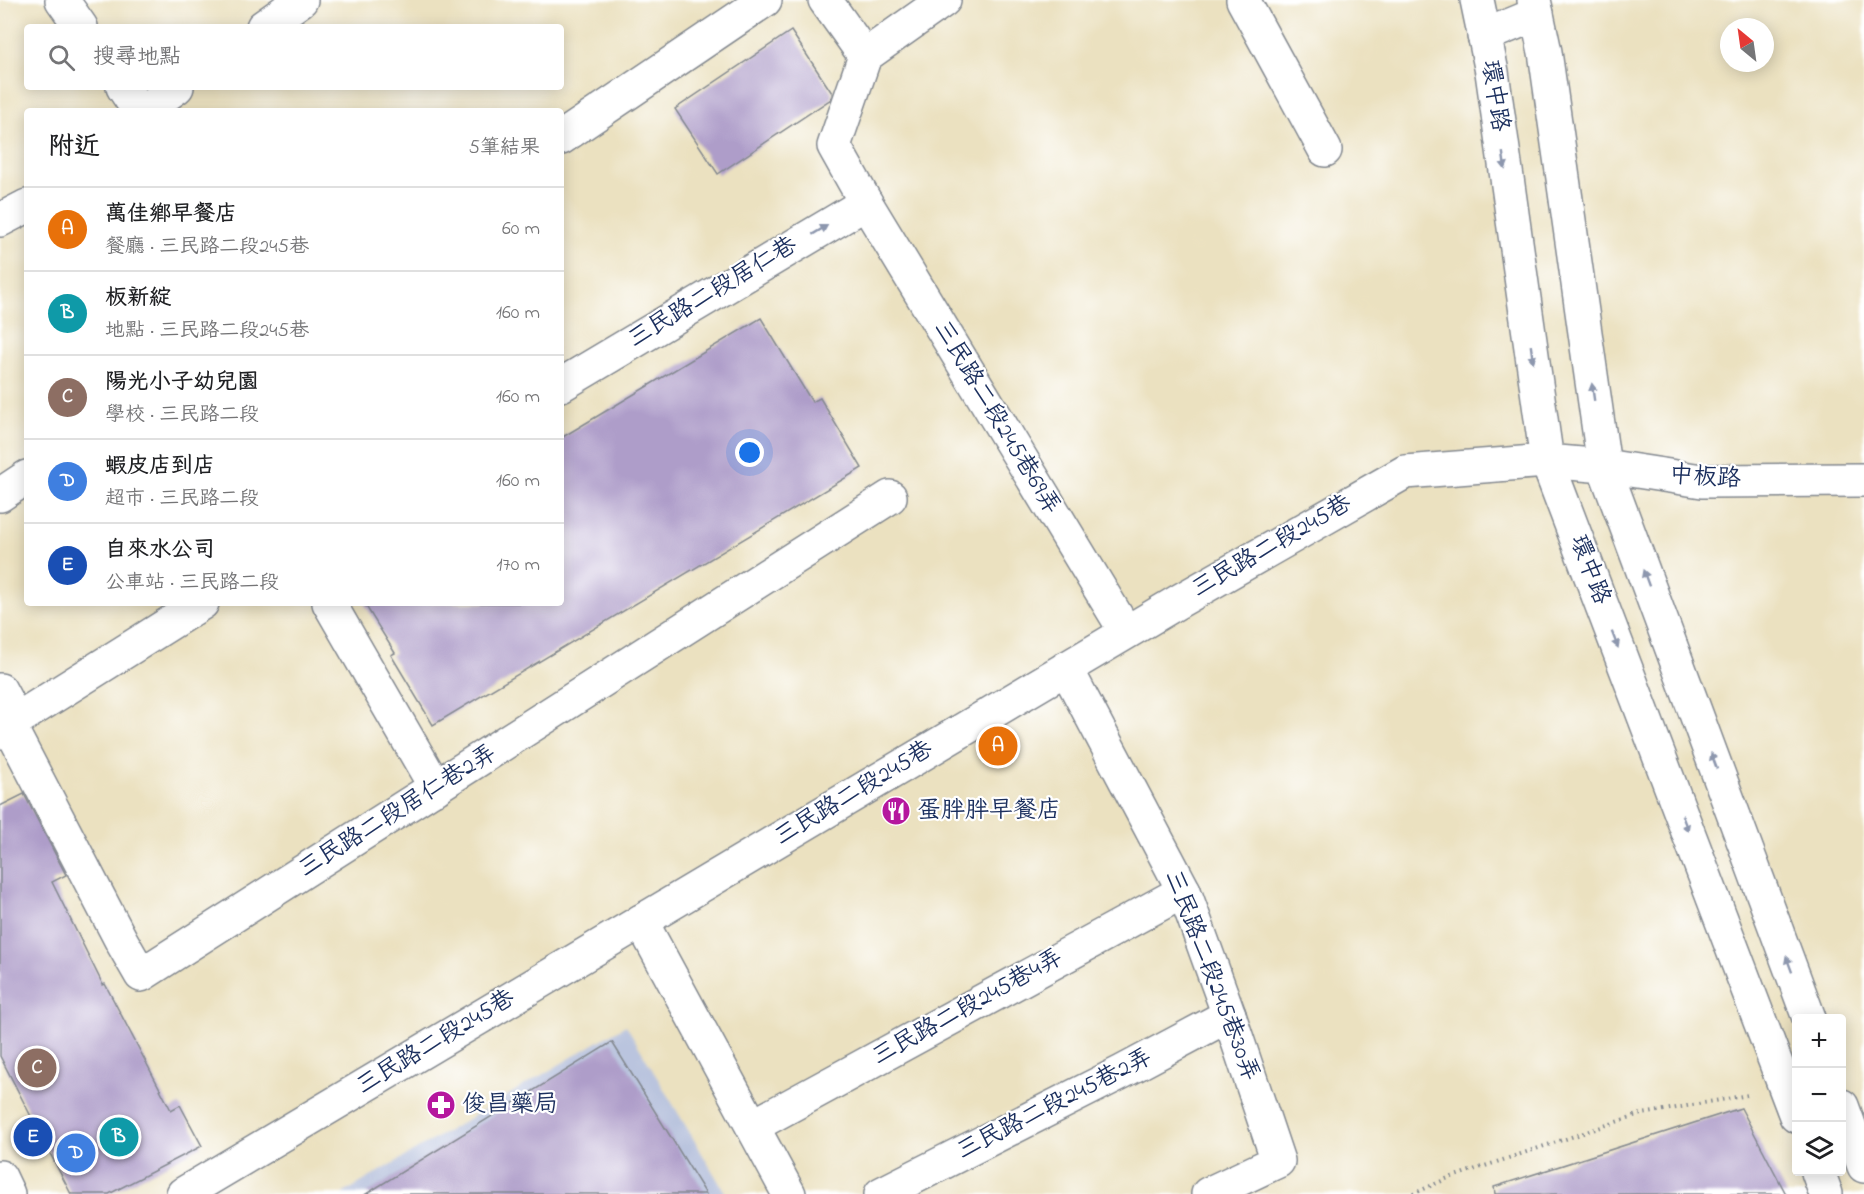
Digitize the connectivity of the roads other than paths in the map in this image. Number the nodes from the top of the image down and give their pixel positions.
1 (62, 0) edge
2 (301, 0) edge
3 (765, 0) edge
4 (825, 0) edge
5 (944, 0) edge
6 (1243, 0) edge
7 (1477, 0) edge
8 (1535, 7) edge
9 (79, 24) edge
10 (267, 24) edge
11 (1484, 36) junction
12 (866, 56) junction
13 (125, 90) edge
14 (172, 90) edge
15 (139, 108) edge
16 (146, 108) edge
17 (564, 136) edge
18 (1324, 150) dead end
19 (866, 203) junction
20 (24, 208) edge
21 (0, 220) edge
22 (564, 383) edge
23 (1547, 461) junction
24 (1604, 466) junction
25 (24, 479) edge
26 (1861, 489) edge
27 (0, 495) edge
28 (891, 496) dead end
29 (197, 606) edge
30 (331, 606) edge
31 (1126, 632) junction
32 (1066, 668) junction
33 (0, 690) edge
34 (9, 726) edge
35 (436, 788) junction
36 (1184, 891) junction
37 (640, 921) junction
38 (1229, 1014) junction
39 (1808, 1014) edge
40 (1791, 1102) edge
41 (1846, 1117) edge
42 (753, 1126) junction
43 (1864, 1166) edge
44 (1819, 1176) edge
45 (0, 1177) edge
46 (8, 1194) edge
47 (183, 1194) edge
48 (789, 1194) edge
49 (881, 1194) edge
50 (1209, 1194) edge
51 (1826, 1194) edge

1 - 9 street
2 - 10 street
3 - 17 street
4 - 12 street
5 - 12 street
6 - 18 street
7 - 11 street, 環中路
8 - 11 street
24 -> 8 street, 環中路
11 -> 23 street, 環中路
12 - 19 street, 三民路二段245巷69弄
13 - 15 street
14 - 16 street
22 -> 19 street, 三民路二段居仁巷
19 - 31 street, 三民路二段245巷69弄
20 - 21 street
23 - 24 street, 中板路
23 - 31 street, 三民路二段245巷
23 -> 40 street, 環中路
24 - 26 street, 中板路
39 -> 24 street, 環中路
25 - 27 street
28 - 35 street, 三民路二段居仁巷2弄
29 - 34 street
30 - 35 street
31 - 32 street, 三民路二段245巷
32 - 36 street, 三民路二段245巷30弄
32 - 37 street, 三民路二段245巷
33 - 34 street
34 - 35 street, 三民路二段居仁巷2弄
36 - 38 street, 三民路二段245巷30弄
36 - 42 street, 三民路二段245巷4弄
37 - 42 street
37 - 47 street, 三民路二段245巷
38 - 49 street, 三民路二段245巷2弄
38 - 50 street, 三民路二段245巷30弄
41 - 43 street
42 - 48 street
44 - 51 street
45 - 46 street

